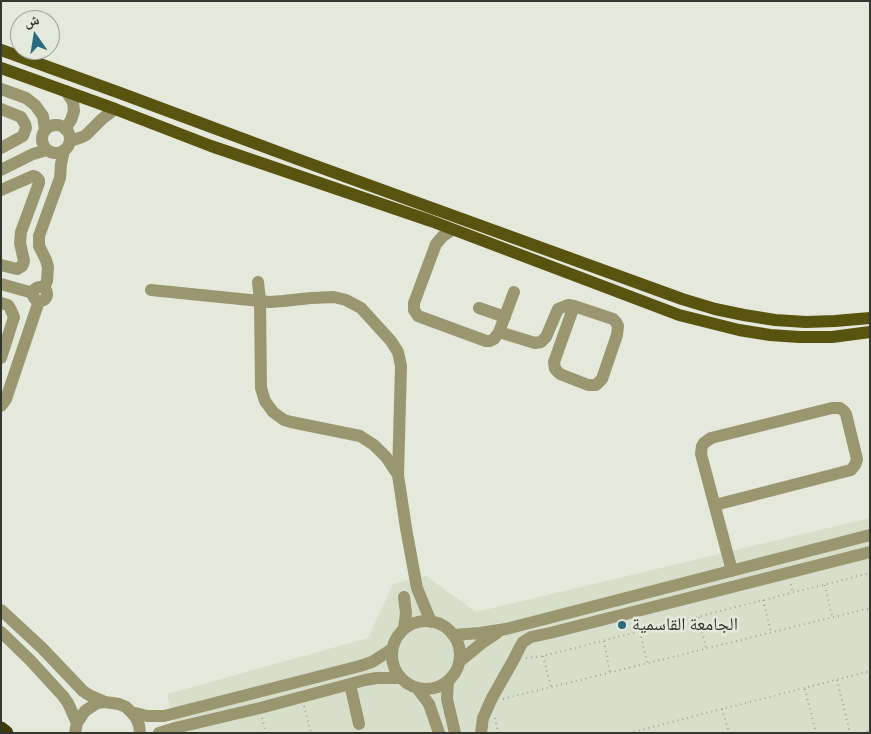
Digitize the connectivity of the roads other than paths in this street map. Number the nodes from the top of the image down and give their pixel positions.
1 (1, 50) edge
2 (1, 68) edge
3 (1, 89) edge
4 (66, 91) junction
5 (1, 109) edge
6 (115, 109) junction
7 (55, 140) junction
8 (1, 148) edge
9 (1, 170) edge
10 (1, 190) edge
11 (431, 221) junction
12 (452, 230) junction
13 (436, 244) junction
14 (1, 265) edge
15 (258, 282) dead end
16 (1, 284) edge
17 (151, 290) dead end
18 (514, 292) dead end
19 (38, 294) junction
20 (260, 300) junction
21 (1, 303) edge
22 (574, 306) junction
23 (479, 308) dead end
24 (505, 317) junction
25 (870, 318) edge
26 (499, 332) junction
27 (870, 332) edge
28 (1, 358) edge
29 (1, 406) edge
30 (398, 474) junction
31 (715, 505) junction
32 (870, 535) edge
33 (870, 552) edge
34 (732, 571) junction
35 (404, 597) dead end
36 (1, 610) edge
37 (431, 622) junction
38 (404, 629) junction
39 (506, 629) junction
40 (1, 632) edge
41 (454, 634) junction
42 (392, 649) junction
43 (460, 661) junction
44 (400, 678) junction
45 (448, 682) junction
46 (350, 684) junction
47 (417, 688) junction
48 (492, 698) junction
49 (105, 702) junction
50 (131, 712) junction
51 (359, 724) dead end
52 (76, 728) edge
53 (1, 729) edge
54 (6, 733) edge
55 (140, 733) edge
56 (159, 733) edge
57 (439, 733) edge
58 (455, 733) edge
59 (477, 733) edge
60 (481, 733) edge

1 - 25 main road
2 - 4 main road
3 - 7 street
4 - 6 main road
4 - 7 street
5 - 8 street
6 - 7 street
6 - 11 main road
7 - 9 street
7 - 19 street
10 - 14 street
11 - 12 main road
11 - 13 street
12 - 13 street
12 - 27 main road
13 - 26 street
15 - 20 street
16 - 19 street
17 - 20 street
18 - 24 street
19 - 29 street
20 - 30 street
20 - 30 street
21 - 28 street
22 - 22 street
22 - 26 street
23 - 24 street
24 - 26 street
30 - 37 street
31 - 31 street
31 - 34 street
32 - 34 street
33 - 48 street
34 - 39 street
35 - 38 street
36 - 49 street
37 - 38 street
37 - 41 street
38 - 42 street
39 - 41 street
39 - 43 street
40 - 52 street
41 - 43 street
42 - 44 street
42 - 50 street
43 - 45 street
44 - 46 street
44 - 47 street
45 - 47 street
45 - 58 street
46 - 51 street
46 - 56 street
47 - 57 street
48 - 59 street
48 - 60 street
49 - 50 street
49 - 52 street
50 - 55 street
53 - 54 highway

